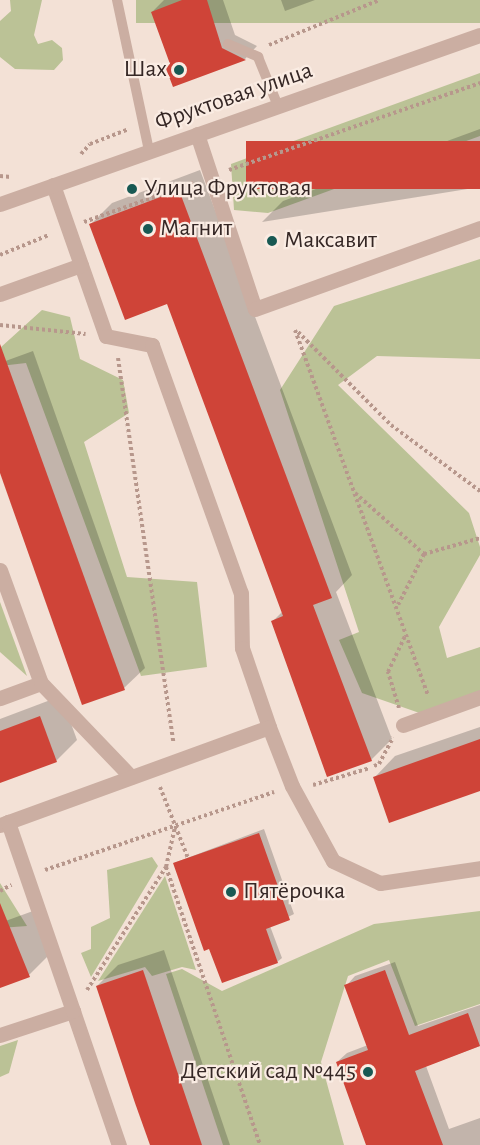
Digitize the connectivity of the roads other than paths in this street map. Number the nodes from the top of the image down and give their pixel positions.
1 (117, 0) edge
2 (480, 36) edge
3 (228, 44) dead end
4 (278, 106) junction
5 (197, 134) junction
6 (150, 151) junction
7 (53, 185) junction
8 (1, 201) edge
9 (480, 228) edge
10 (81, 265) junction
11 (0, 294) edge
12 (0, 570) edge
13 (41, 683) junction
14 (0, 698) edge
15 (480, 698) edge
16 (404, 725) road end
17 (269, 727) junction
18 (130, 777) junction
19 (4, 824) edge
20 (480, 868) edge
21 (73, 1011) junction
22 (0, 1035) edge
23 (119, 1145) edge

1 - 6 lane
2 - 4 street, Фруктовая улица
3 - 4 lane
4 - 5 street, Фруктовая улица
5 - 6 street, Фруктовая улица
5 - 9 street
6 - 7 street, Фруктовая улица
7 - 8 street, Фруктовая улица
7 - 10 street
10 - 11 street
10 - 17 street
12 - 13 street
13 - 14 street
13 - 18 street
15 - 16 street
17 - 18 street
17 - 20 street
18 - 19 street
19 - 21 street
21 - 22 street
21 - 23 street

